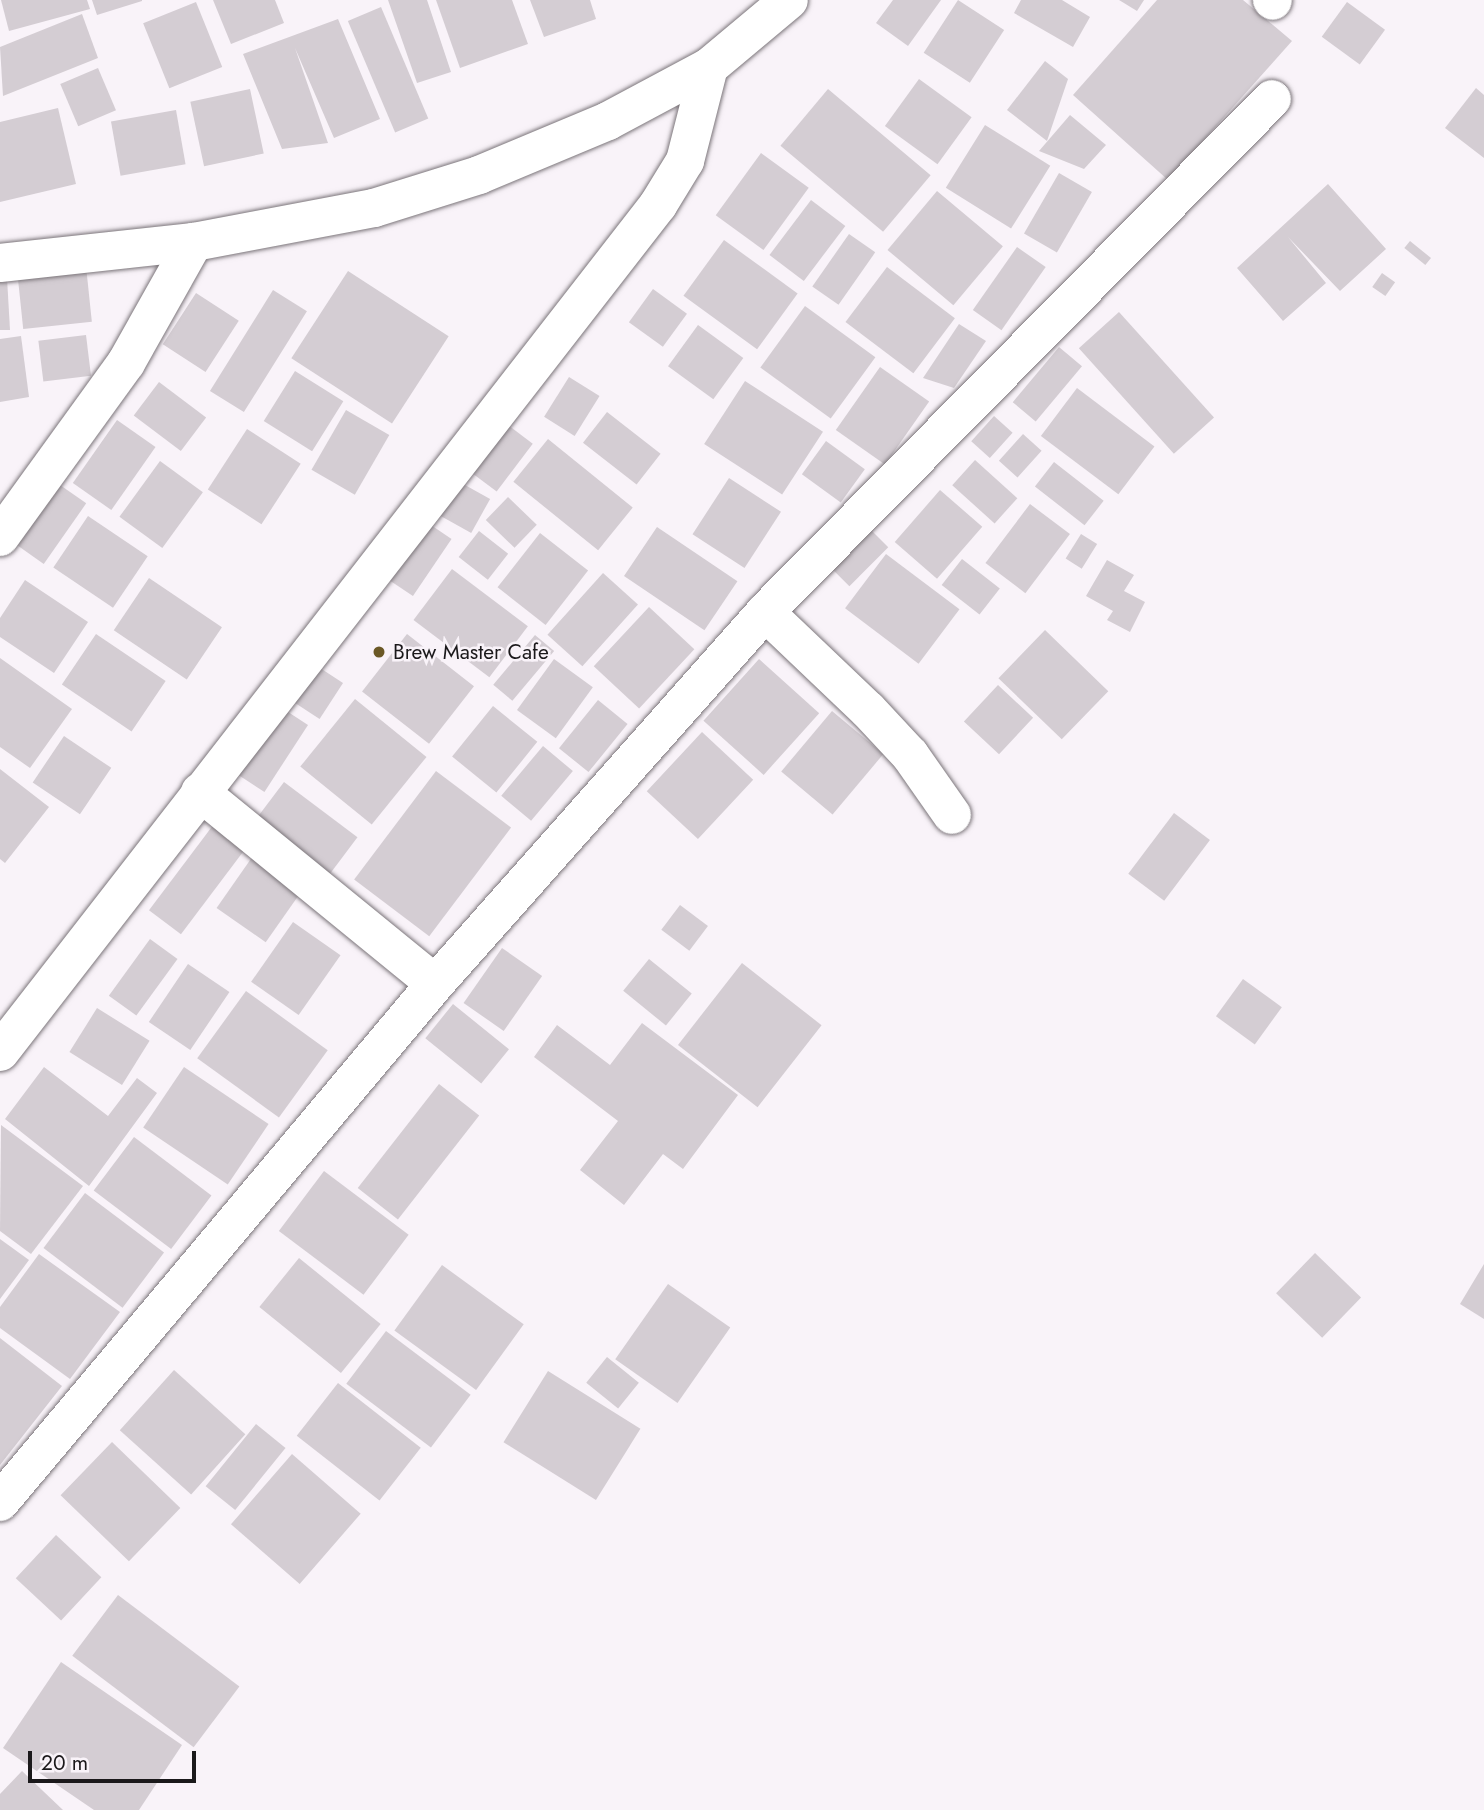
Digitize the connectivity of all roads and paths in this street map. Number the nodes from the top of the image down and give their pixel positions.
1 (789, 0) edge
2 (709, 67) junction
3 (1272, 99) dead end
4 (194, 242) junction
5 (0, 263) edge
6 (0, 537) edge
7 (765, 612) junction
8 (200, 792) junction
9 (952, 815) dead end
10 (435, 984) junction
11 (0, 1052) edge
12 (0, 1502) edge

1 - 2 street
2 - 4 street
2 - 8 street
3 - 7 street
4 - 5 street
4 - 6 street
7 - 9 street
7 - 10 street
8 - 10 street
8 - 11 street
10 - 12 street

